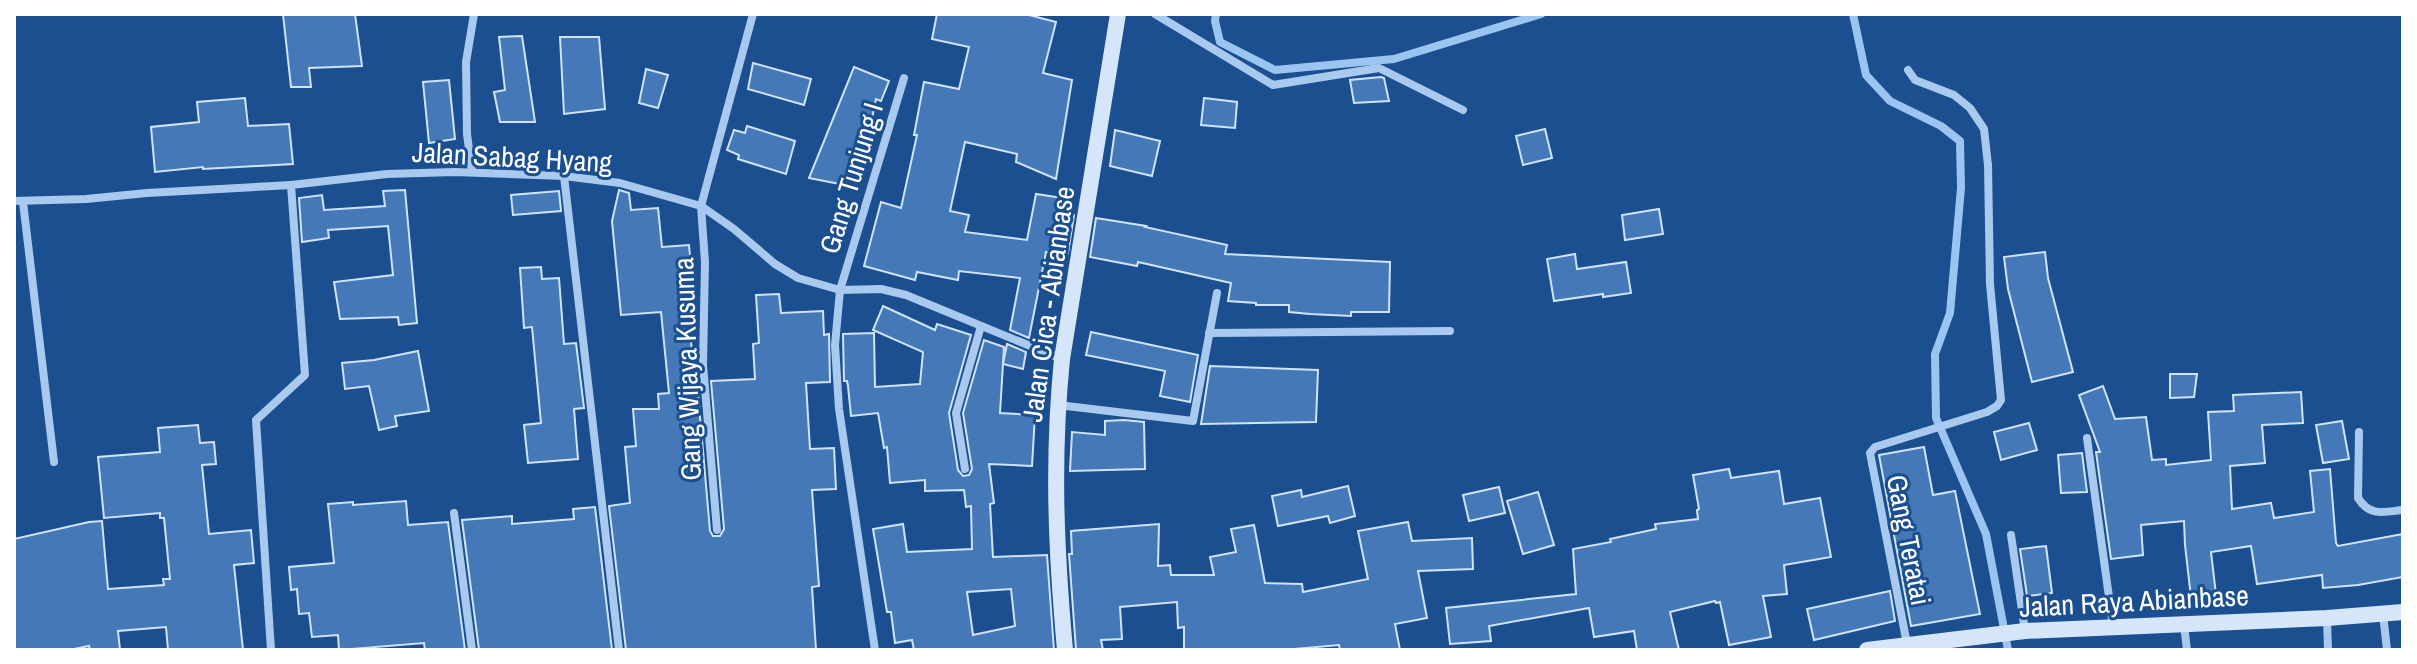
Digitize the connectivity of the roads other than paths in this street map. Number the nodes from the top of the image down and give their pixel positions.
1 (474, 14) edge
2 (753, 14) edge
3 (1118, 14) edge
4 (1155, 14) edge
5 (1908, 70) dead end
6 (904, 78) dead end
7 (1463, 110) dead end
8 (472, 172) junction
9 (564, 176) junction
10 (291, 185) junction
11 (18, 201) edge
12 (701, 206) junction
13 (840, 290) junction
14 (1217, 293) dead end
15 (981, 326) junction
16 (1450, 331) dead end
17 (1209, 333) junction
18 (1062, 359) junction
19 (1057, 405) junction
20 (2359, 432) dead end
21 (2087, 438) dead end
22 (54, 462) dead end
23 (965, 469) dead end
24 (2403, 510) edge
25 (454, 513) dead end
26 (717, 530) dead end
27 (2011, 535) dead end
28 (2403, 612) edge
29 (2383, 614) junction
30 (2327, 618) junction
31 (2184, 625) junction
32 (2113, 626) junction
33 (2022, 631) junction
34 (1907, 644) junction
35 (271, 650) edge
36 (472, 650) edge
37 (619, 650) edge
38 (875, 650) edge
39 (1065, 650) edge
40 (1867, 650) edge
41 (2187, 650) edge
42 (2328, 650) edge
43 (2387, 650) edge

1 - 8 street
2 - 12 street, Gang Wijaya Kusuma
3 - 18 street, Jalan Cica - Abianbase
4 - 7 street
5 - 34 street, Gang Teratai
6 - 13 street, Gang Tunjung I
8 - 9 street, Jalan Sabag Hyang
8 - 10 street, Jalan Sabag Hyang
9 - 12 street, Jalan Sabag Hyang
9 - 37 street
10 - 11 street, Jalan Sabag Hyang
10 - 35 street
11 - 22 street
12 - 13 street, Jalan Sabag Hyang
12 - 26 street, Gang Wijaya Kusuma
13 - 15 street, Jalan Sabag Hyang
13 - 38 street, Gang Tunjung I
14 - 17 street
15 - 18 street, Jalan Sabag Hyang
15 - 23 street
16 - 17 street
17 - 19 street
18 - 19 street, Jalan Cica - Abianbase
19 - 39 street, Jalan Cica - Abianbase
20 - 24 street
21 - 32 street
25 - 36 street
27 - 33 street
28 - 29 street, Jalan Raya Abianbase
29 - 30 street, Jalan Raya Abianbase
29 - 43 street
30 - 31 street, Jalan Raya Abianbase
30 - 42 street
31 - 32 street, Jalan Raya Abianbase
31 - 41 street
32 - 33 street, Jalan Raya Abianbase
33 - 34 street, Jalan Raya Abianbase
34 - 40 street, Jalan Raya Abianbase

